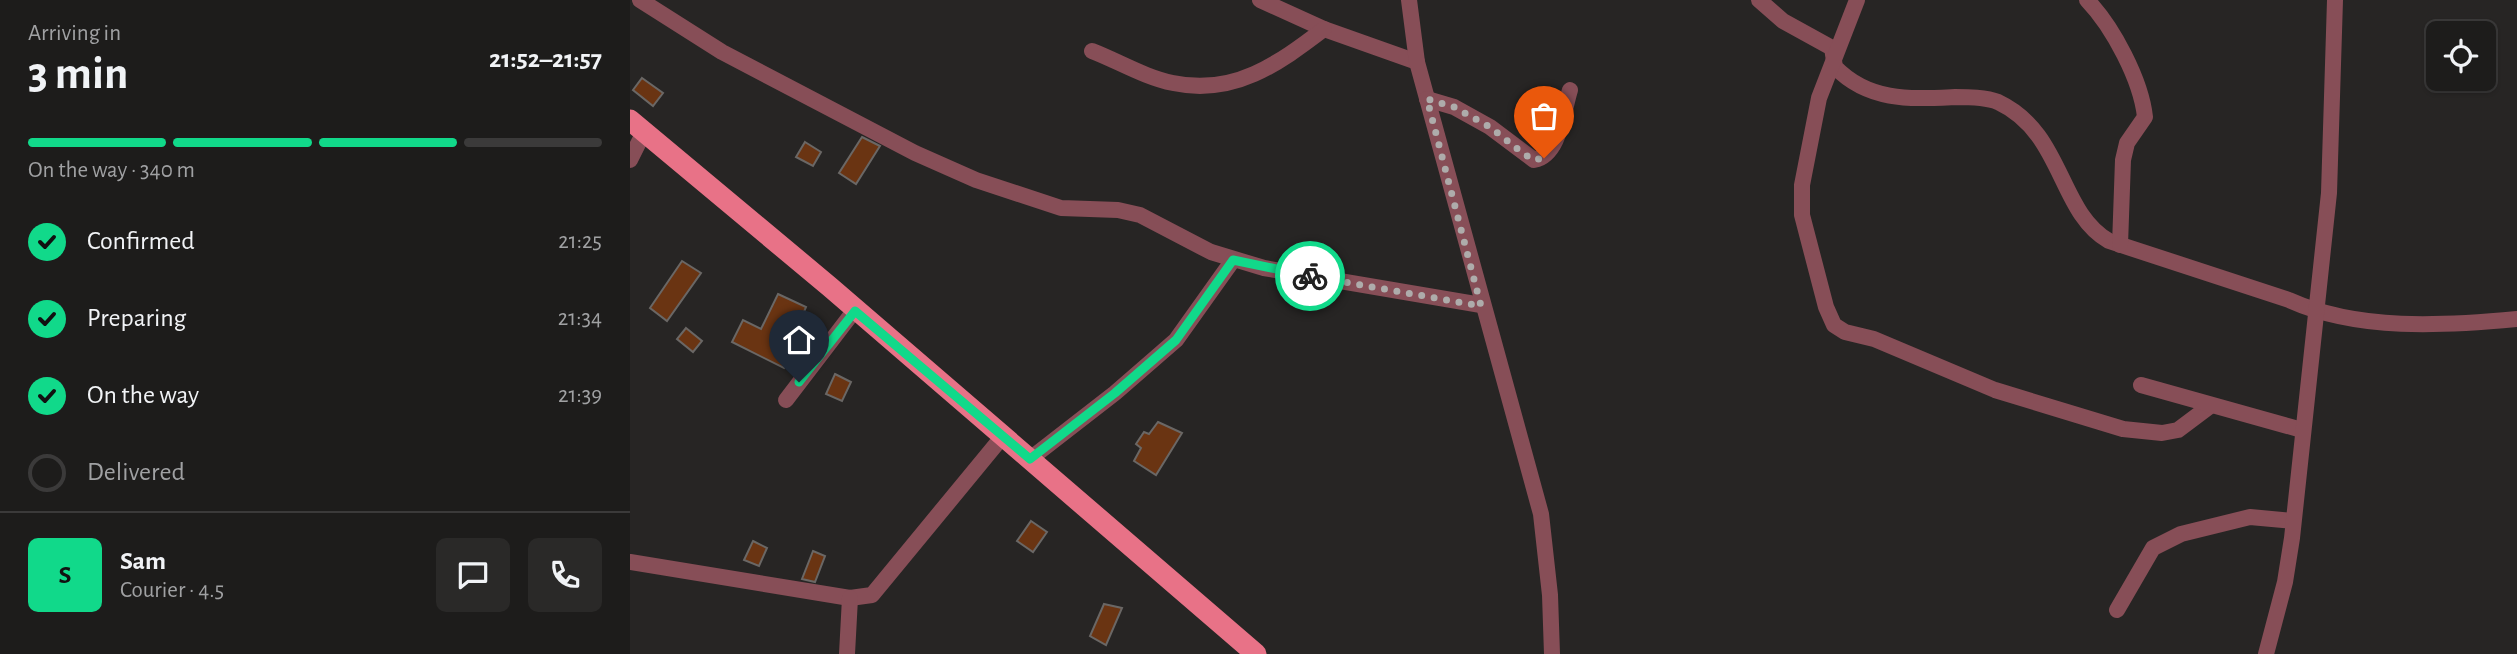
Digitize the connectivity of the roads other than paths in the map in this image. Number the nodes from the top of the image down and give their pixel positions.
1 (640, 0) edge
2 (1260, 0) edge
3 (1409, 0) edge
4 (1759, 0) edge
5 (1857, 0) edge
6 (2087, 0) edge
7 (2335, 0) edge
8 (1324, 29) junction
9 (1093, 51) dead end
10 (1834, 57) junction
11 (1417, 62) junction
12 (1570, 90) dead end
13 (1427, 99) junction
14 (637, 126) edge
15 (630, 160) edge
16 (2120, 245) junction
17 (1233, 260) junction
18 (1481, 306) junction
19 (855, 311) junction
20 (2315, 312) junction
21 (2517, 318) edge
22 (2141, 385) dead end
23 (786, 400) dead end
24 (2210, 405) junction
25 (2302, 430) junction
26 (1003, 436) junction
27 (1030, 459) junction
28 (2293, 521) junction
29 (630, 562) edge
30 (850, 598) junction
31 (2117, 610) dead end
32 (847, 654) edge
33 (1256, 654) edge
34 (1552, 654) edge
35 (2266, 654) edge

1 - 17 street
2 - 8 street
3 - 11 street
4 - 10 street
5 - 10 street
6 - 16 street
7 - 20 street
8 - 9 street
8 - 11 street
10 - 16 street
10 - 24 street
11 - 13 street
12 - 13 street
13 - 18 street
14 - 15 street
14 - 19 main road
16 - 20 street
17 - 18 street
17 - 27 street
18 - 34 street
19 - 23 street
19 - 26 main road
20 - 21 street
20 - 25 street
22 - 24 street
24 - 25 street
25 - 28 street
26 - 27 main road
26 - 30 street
27 - 33 main road
28 - 31 street
28 - 35 street
29 - 30 street
30 - 32 street

